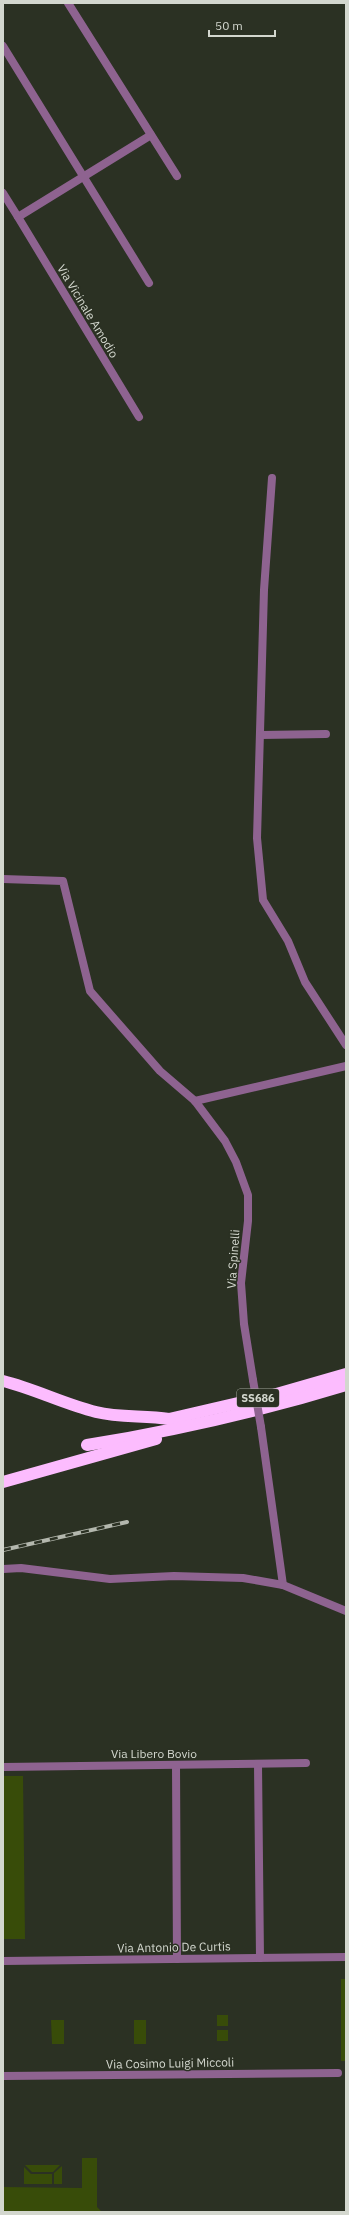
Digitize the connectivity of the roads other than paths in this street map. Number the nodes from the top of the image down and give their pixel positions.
1 (68, 3) edge
2 (3, 46) edge
3 (151, 135) junction
4 (177, 176) dead end
5 (84, 177) junction
6 (3, 193) edge
7 (18, 217) junction
8 (149, 283) dead end
9 (139, 417) dead end
10 (272, 478) dead end
11 (326, 734) dead end
12 (261, 735) junction
13 (3, 879) edge
14 (346, 1045) edge
15 (346, 1066) edge
16 (195, 1101) junction
17 (346, 1374) edge
18 (3, 1381) edge
19 (346, 1385) edge
20 (170, 1424) junction
21 (87, 1445) dead end
22 (3, 1482) edge
23 (3, 1569) edge
24 (284, 1585) junction
25 (346, 1611) edge
26 (306, 1763) dead end
27 (258, 1764) junction
28 (176, 1765) junction
29 (3, 1767) edge
30 (346, 1957) edge
31 (260, 1958) junction
32 (177, 1959) junction
33 (3, 1961) edge
34 (338, 2073) dead end
35 (3, 2076) edge

1 - 3 street
2 - 5 street
3 - 4 street
3 - 5 street
5 - 7 street
5 - 8 street
6 - 7 street, Via Vicinale Amodio
7 - 9 street, Via Vicinale Amodio
10 - 12 street
11 - 12 street
12 - 14 street
13 - 16 street, Via Spinelli
15 - 16 street
16 - 24 street, Via Spinelli, bridge
17 - 20 highway, SS686
18 - 20 highway, SS686
19 - 20 highway, SS686
20 - 21 highway, SS686
20 - 22 highway, SS686
23 - 24 street
24 - 25 street
26 - 27 street, Via Libero Bovio
27 - 28 street, Via Libero Bovio
27 - 31 street
28 - 29 street, Via Libero Bovio
28 - 32 street
30 - 31 street, Via Antonio De Curtis
31 - 32 street, Via Antonio De Curtis
32 - 33 street, Via Antonio De Curtis
34 - 35 street, Via Cosimo Luigi Miccoli

